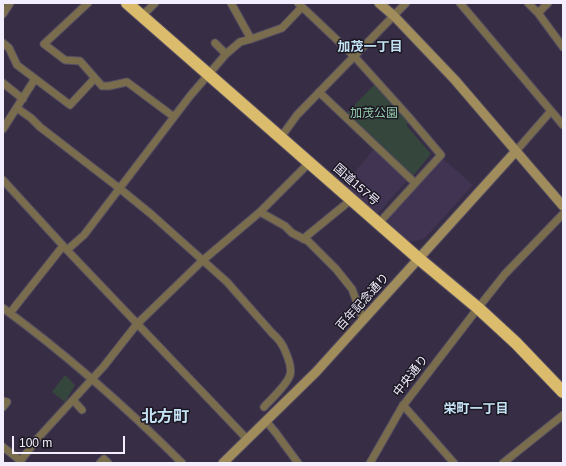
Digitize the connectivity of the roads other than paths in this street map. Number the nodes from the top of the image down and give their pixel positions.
1 (10, 3) edge
2 (88, 3) edge
3 (127, 3) edge
4 (154, 3) edge
5 (231, 3) edge
6 (379, 3) edge
7 (406, 3) edge
8 (460, 3) edge
9 (528, 3) edge
10 (548, 3) edge
11 (300, 5) edge
12 (538, 13) junction
13 (3, 14) edge
14 (142, 16) junction
15 (394, 16) junction
16 (251, 39) junction
17 (3, 43) edge
18 (215, 43) dead end
19 (563, 47) edge
20 (226, 54) junction
21 (354, 56) junction
22 (209, 74) junction
23 (95, 78) junction
24 (35, 79) junction
25 (3, 83) edge
26 (319, 92) junction
27 (23, 99) junction
28 (17, 108) junction
29 (551, 111) junction
30 (174, 118) junction
31 (563, 125) edge
32 (3, 129) edge
33 (281, 137) junction
34 (516, 151) junction
35 (310, 162) junction
36 (3, 180) edge
37 (415, 183) junction
38 (120, 188) junction
39 (352, 199) junction
40 (563, 206) edge
41 (260, 212) junction
42 (563, 214) edge
43 (379, 223) junction
44 (303, 239) junction
45 (65, 248) junction
46 (418, 258) junction
47 (202, 262) junction
48 (3, 308) edge
49 (478, 308) junction
50 (10, 313) junction
51 (363, 319) junction
52 (137, 324) junction
53 (93, 379) junction
54 (563, 392) edge
55 (73, 400) junction
56 (3, 401) edge
57 (403, 405) junction
58 (3, 407) edge
59 (264, 407) dead end
60 (82, 410) dead end
61 (563, 415) edge
62 (266, 421) junction
63 (247, 439) junction
64 (3, 447) edge
65 (20, 462) edge
66 (100, 463) edge
67 (108, 463) edge
68 (182, 463) edge
69 (223, 463) edge
70 (298, 463) edge
71 (370, 463) edge
72 (454, 463) edge
73 (503, 463) edge

1 - 13 street
2 - 23 street
3 - 14 highway, 国道157号
4 - 14 street
5 - 16 street
6 - 15 street
7 - 15 street
8 - 29 street
9 - 12 street
10 - 12 street
11 - 16 street
11 - 21 street
12 - 19 street
14 - 22 highway, 国道157号
15 - 21 street
15 - 34 street
16 - 20 street
17 - 24 street
18 - 20 street
20 - 22 street
21 - 26 street
21 - 37 street
22 - 30 street
22 - 33 highway, 国道157号
23 - 24 street
23 - 30 street
24 - 27 street
25 - 27 street
26 - 33 street
26 - 37 street
27 - 28 street
28 - 32 street
28 - 38 street
29 - 31 street
29 - 34 street
30 - 38 street
33 - 35 highway, 国道157号
34 - 40 street
34 - 46 street, 百年記念通り
35 - 39 highway, 国道157号
35 - 41 street
36 - 45 street
37 - 43 street
38 - 45 street
38 - 47 street
39 - 43 highway, 国道157号
39 - 44 street
41 - 44 street
41 - 47 street
42 - 49 street, 中央通り
43 - 46 highway, 国道157号
44 - 51 street
45 - 50 street
45 - 52 street
46 - 49 highway, 国道157号
46 - 51 street, 百年記念通り
47 - 52 street
47 - 59 street
48 - 50 street
49 - 54 highway, 国道157号
49 - 57 street, 中央通り
50 - 53 street
51 - 62 street, 百年記念通り
52 - 53 street
52 - 63 street
53 - 55 street
53 - 68 street
55 - 60 street
55 - 65 street
56 - 58 street
57 - 71 street, 中央通り
57 - 72 street
61 - 73 street
62 - 63 street, 百年記念通り
62 - 70 street
63 - 69 street, 百年記念通り
64 - 65 street
66 - 67 street

